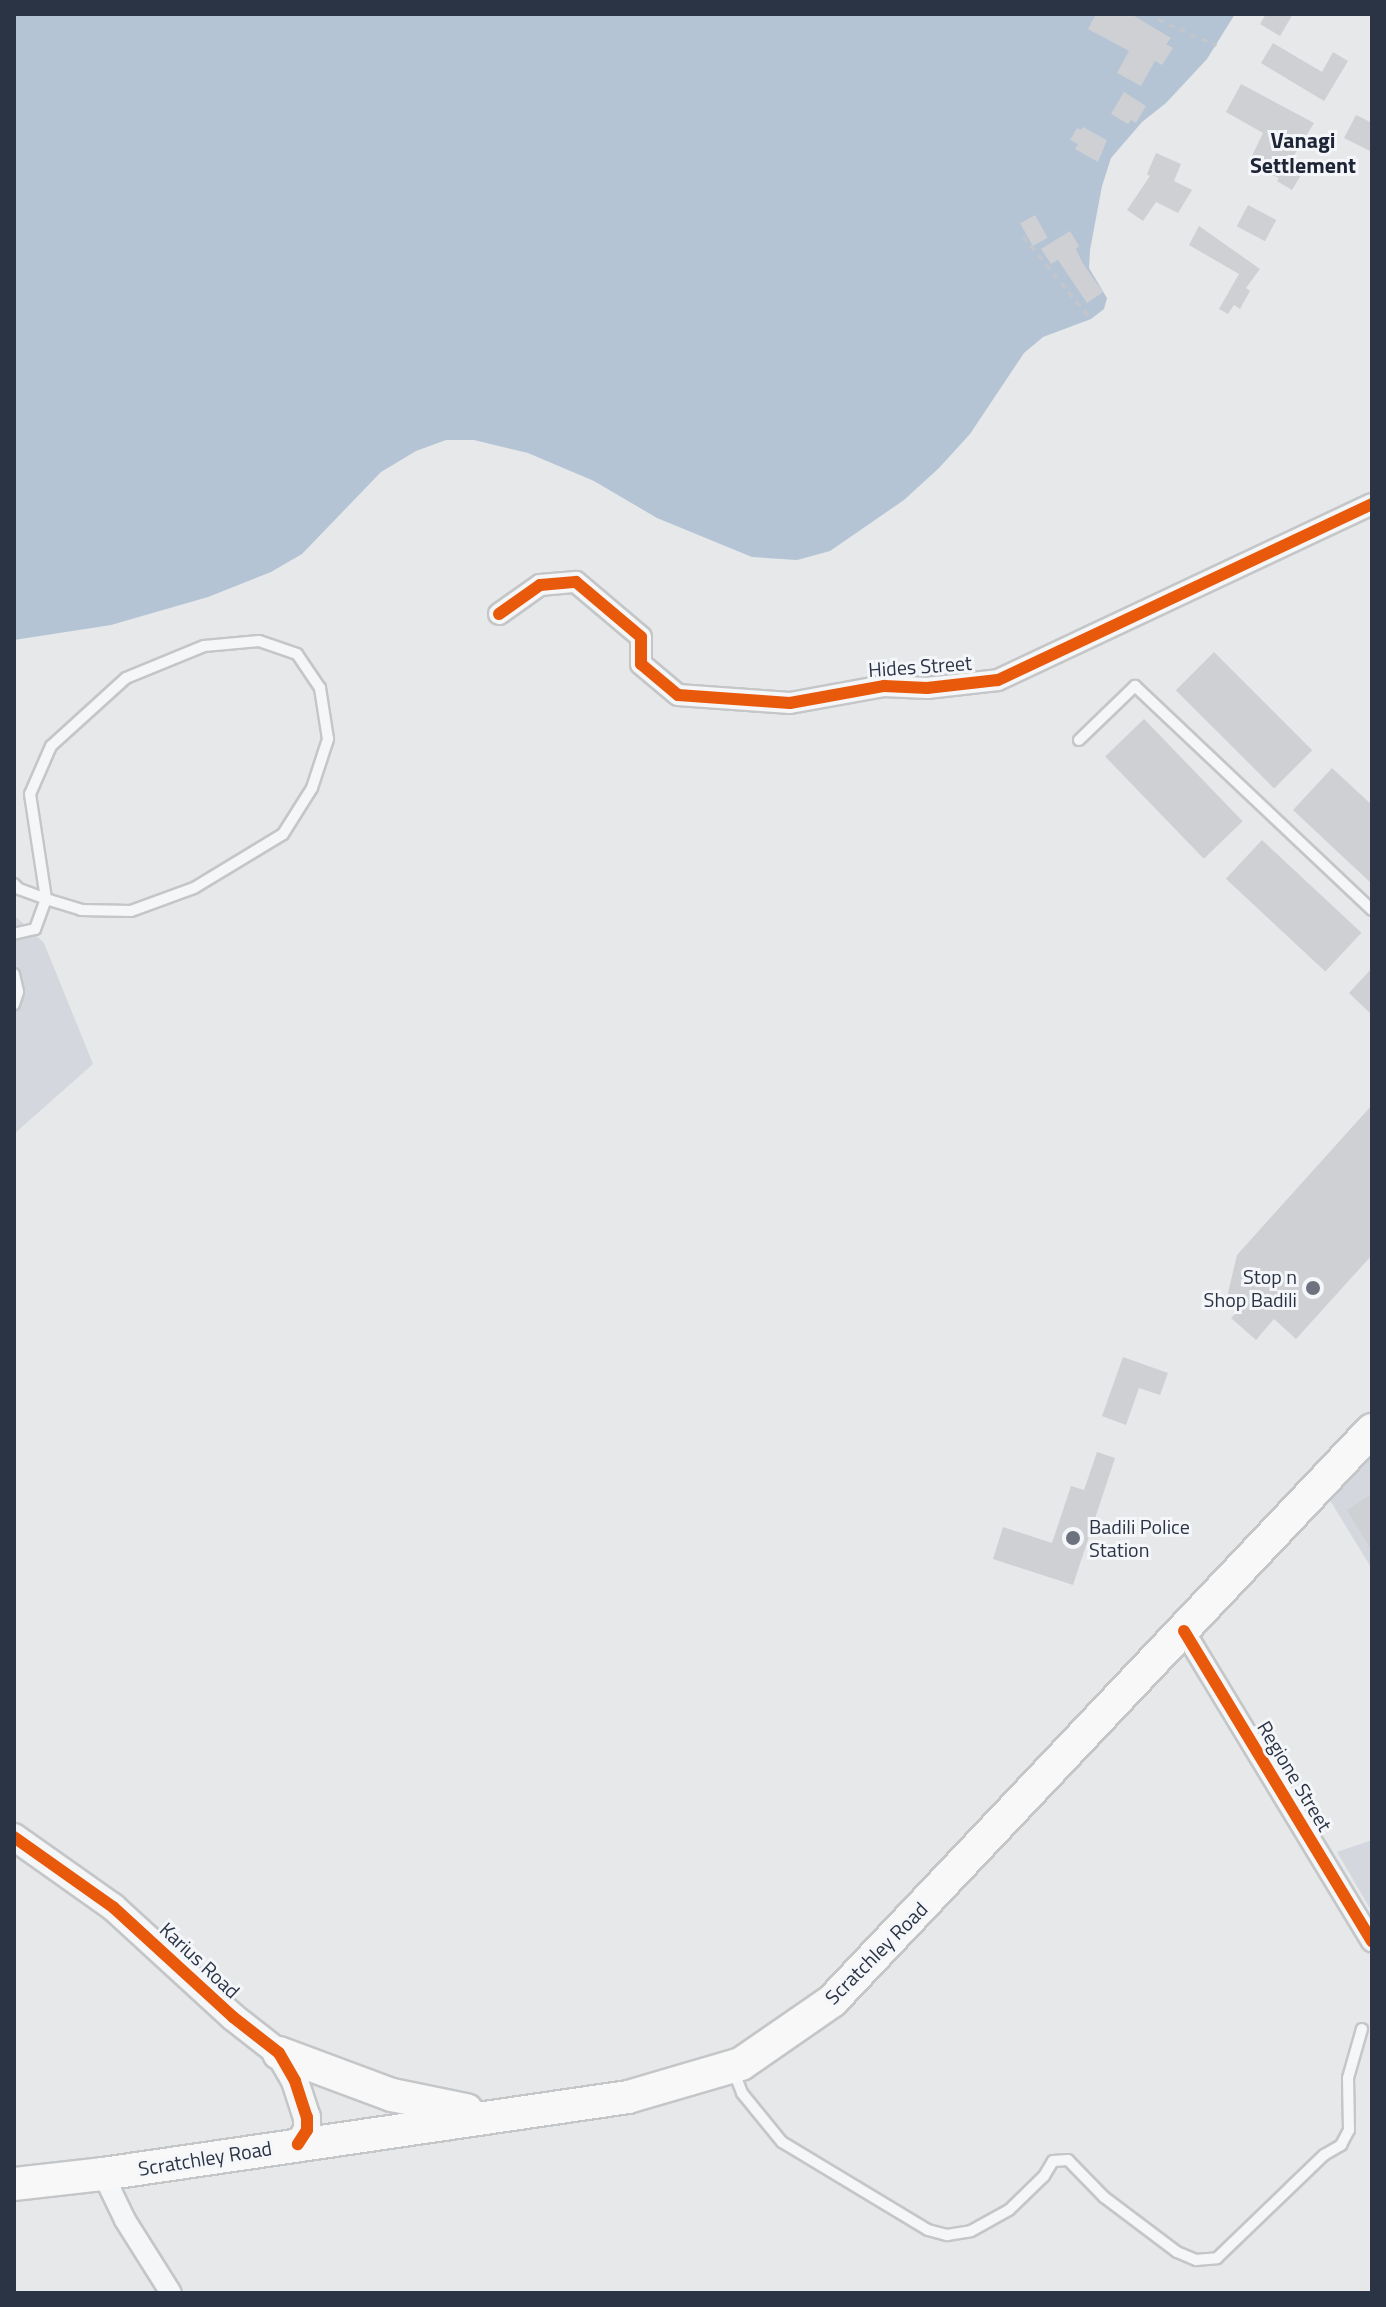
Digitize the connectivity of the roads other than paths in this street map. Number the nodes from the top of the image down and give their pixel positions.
1 (1372, 504) edge
2 (499, 614) dead end
3 (1079, 740) dead end
4 (14, 884) edge
5 (46, 899) junction
6 (1372, 910) edge
7 (14, 934) edge
8 (14, 974) edge
9 (14, 1004) edge
10 (1372, 1430) edge
11 (1184, 1631) junction
12 (15, 1837) edge
13 (1372, 1942) edge
14 (1362, 2029) dead end
15 (279, 2053) junction
16 (731, 2067) junction
17 (504, 2115) junction
18 (298, 2144) junction
19 (103, 2174) junction
20 (14, 2184) edge
21 (171, 2293) edge

1 - 2 street, Hides Street
3 - 6 lane
4 - 5 lane
5 - 5 lane
5 - 7 lane
8 - 9 lane
10 - 11 main road, Scratchley Road
11 - 13 street, Regione Street
11 - 16 main road, Scratchley Road
12 - 15 street, Karius Road
14 - 16 lane
15 - 17 main road
15 - 18 street, Karius Road
16 - 17 main road, Scratchley Road
17 - 18 main road, Scratchley Road
18 - 19 main road, Scratchley Road
19 - 20 main road, Scratchley Road
19 - 21 street

